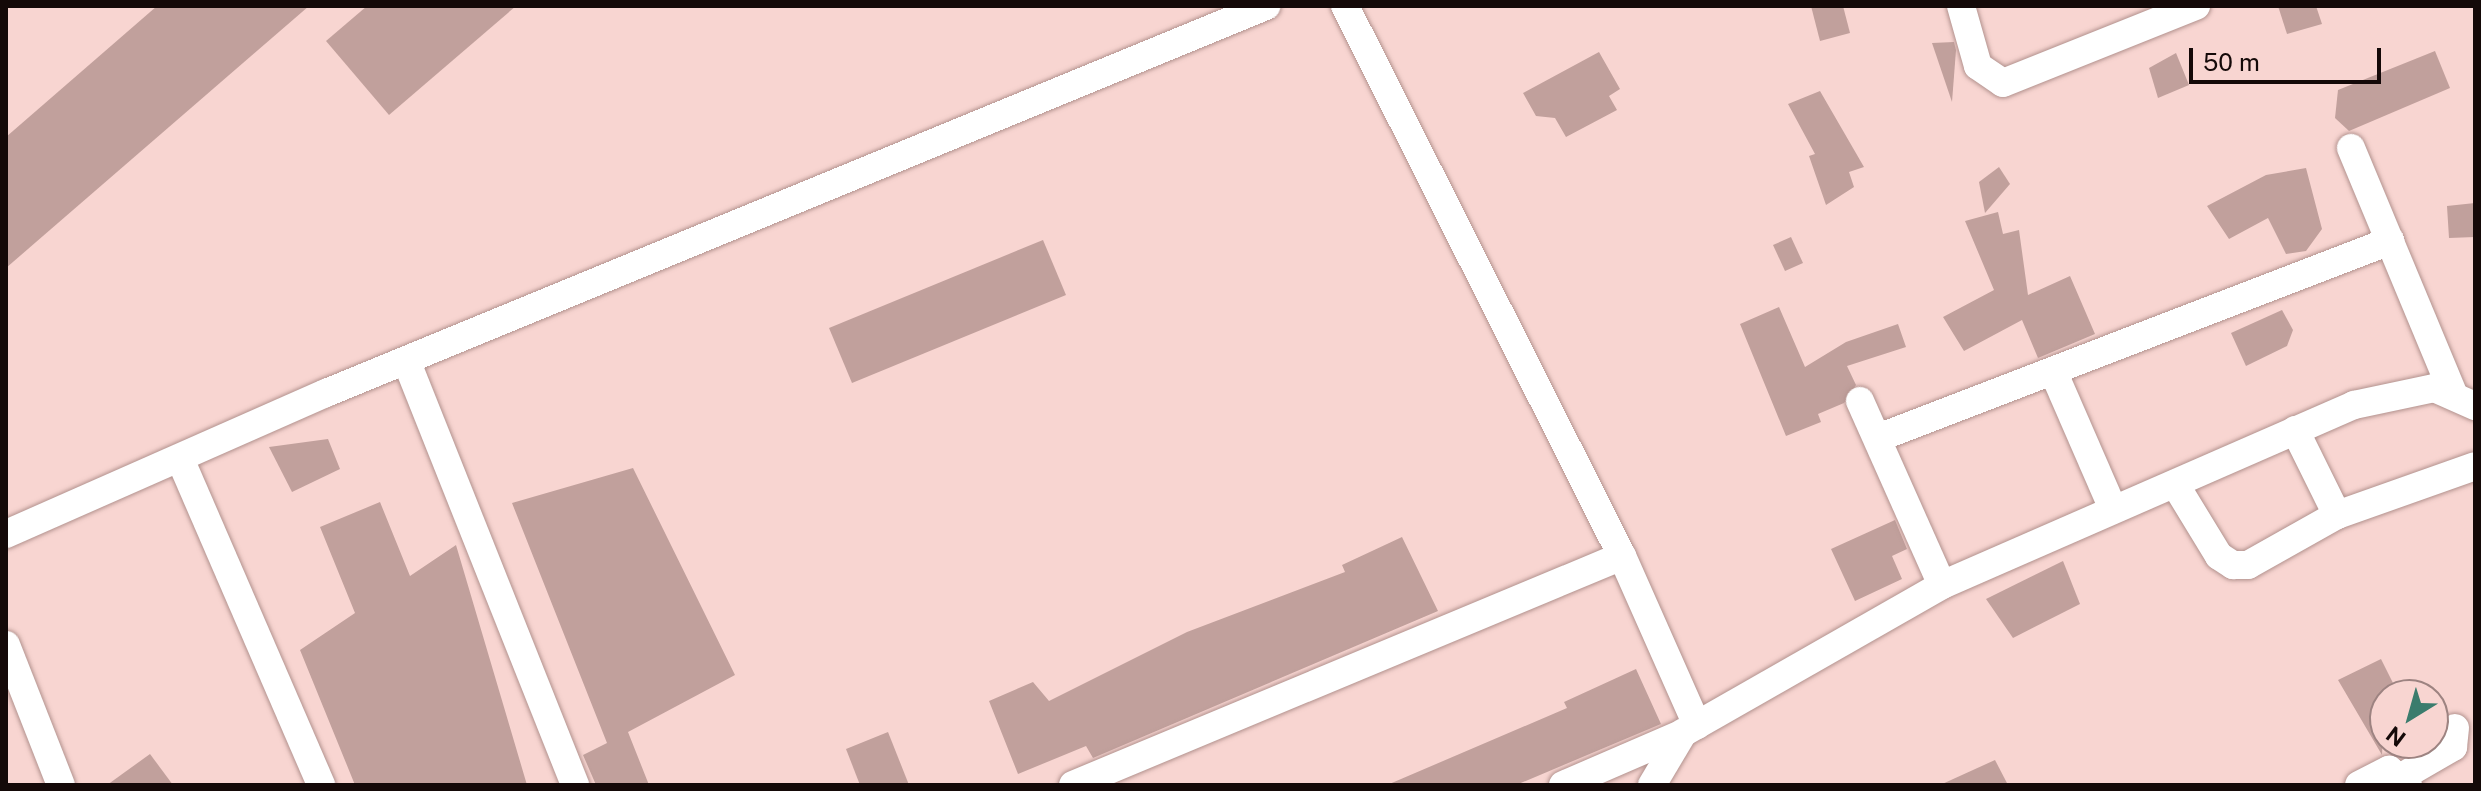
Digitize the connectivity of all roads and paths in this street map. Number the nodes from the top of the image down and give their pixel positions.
1 (1266, 6) edge
2 (1345, 6) edge
3 (1961, 6) edge
4 (2196, 6) edge
5 (2351, 148) dead end
6 (2390, 241) junction
7 (408, 365) junction
8 (2053, 371) junction
9 (1860, 401) dead end
10 (2464, 401) edge
11 (2295, 430) junction
12 (1878, 438) junction
13 (181, 461) junction
14 (2475, 466) edge
15 (2175, 484) junction
16 (2113, 509) junction
17 (2337, 515) junction
18 (6, 534) edge
19 (1622, 556) junction
20 (1942, 585) junction
21 (6, 645) edge
22 (2455, 728) dead end
23 (1690, 729) junction
24 (2406, 780) edge
25 (61, 785) edge
26 (321, 785) edge
27 (575, 785) edge
28 (1073, 785) edge
29 (1563, 785) edge
30 (1652, 785) edge
31 (2359, 785) edge

1 - 7 street
2 - 19 street
3 - 4 street
5 - 6 street
6 - 8 street
6 - 10 street
7 - 13 street
7 - 27 street
8 - 12 street
8 - 16 street
9 - 12 street
10 - 11 street
11 - 15 street
11 - 17 street
12 - 20 street
13 - 18 street
13 - 26 street
14 - 17 street
15 - 16 street
15 - 17 street
16 - 20 street
19 - 23 street
19 - 28 street
20 - 23 street
21 - 25 street
22 - 24 street
23 - 29 street
23 - 30 street
24 - 31 street

